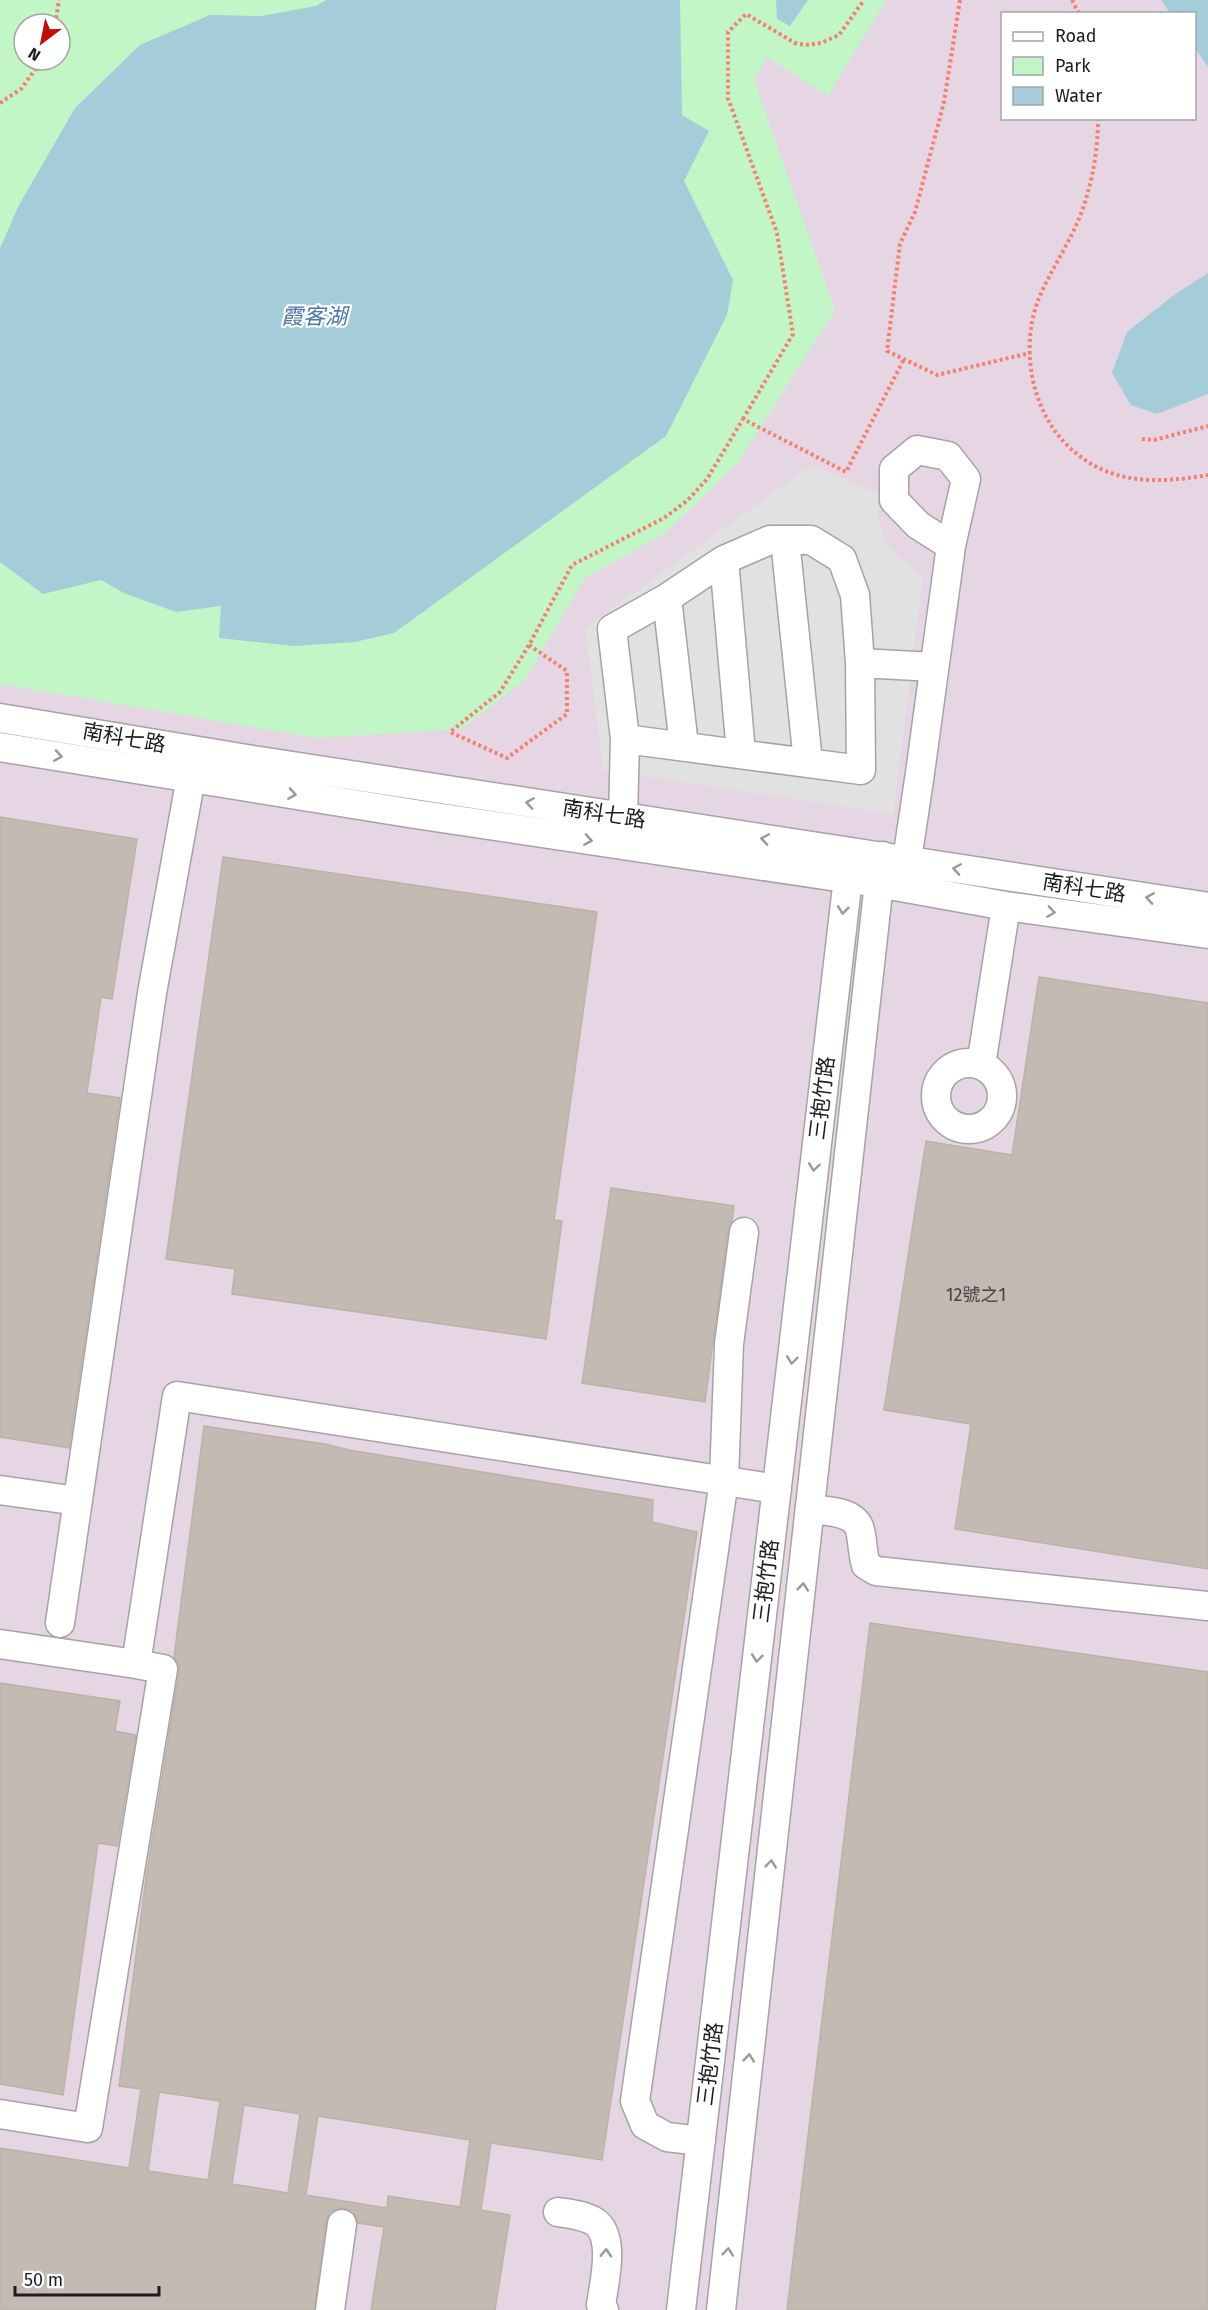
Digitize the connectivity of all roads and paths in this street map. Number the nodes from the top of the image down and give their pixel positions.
1 (864, 0) edge
2 (960, 0) edge
3 (33, 72) edge
4 (0, 103) edge
5 (1098, 120) edge
6 (1030, 353) junction
7 (904, 359) junction
8 (743, 419) junction
9 (1208, 426) edge
10 (1142, 439) dead end
11 (1208, 475) edge
12 (785, 540) junction
13 (951, 546) dead end
14 (724, 560) junction
15 (667, 598) junction
16 (529, 645) junction
17 (860, 663) junction
18 (934, 667) junction
19 (0, 718) edge
20 (625, 739) junction
21 (0, 747) edge
22 (684, 747) junction
23 (741, 753) junction
24 (808, 762) junction
25 (251, 774) junction
26 (190, 777) junction
27 (622, 817) junction
28 (849, 865) junction
29 (892, 872) junction
30 (1006, 906) junction
31 (1208, 907) edge
32 (1208, 934) edge
33 (981, 1065) dead end
34 (744, 1232) dead end
35 (724, 1480) junction
36 (777, 1488) junction
37 (0, 1490) edge
38 (78, 1501) junction
39 (811, 1509) junction
40 (1208, 1606) edge
41 (60, 1623) dead end
42 (0, 1644) edge
43 (136, 1664) junction
44 (0, 2114) edge
45 (701, 2141) junction
46 (558, 2212) dead end
47 (342, 2224) dead end
48 (330, 2310) edge
49 (604, 2310) edge
50 (681, 2310) edge
51 (721, 2310) edge

1 - 8 path
2 - 7 path
3 - 4 path
5 - 6 path
6 - 7 path
6 - 11 path
7 - 8 path
8 - 16 path
9 - 10 path
12 - 14 street
12 - 17 street
12 - 24 street
13 - 18 street, 三抱竹路
14 - 15 street
14 - 23 street
15 - 20 street
15 - 22 street
16 - 16 path
17 - 18 street
17 - 24 street
18 - 29 street, 三抱竹路
19 - 25 street, 南科七路
20 - 22 street
20 - 27 street
21 -> 26 street, 南科七路
22 - 23 street
23 - 24 street
25 - 26 street, 南科七路
27 -> 25 street, 南科七路
25 -> 28 street, 南科七路
26 - 38 street
28 -> 27 street, 南科七路
28 - 29 street, 南科七路
28 -> 36 street, 三抱竹路
29 - 30 street, 南科七路
31 -> 29 street, 南科七路
29 - 39 street, 三抱竹路
30 -> 32 street, 南科七路
30 - 33 street
34 - 35 street
35 - 36 street
35 - 43 street
35 - 45 street
36 -> 45 street, 三抱竹路
37 - 38 street
38 - 41 street
39 - 40 street
51 -> 39 street, 三抱竹路
42 - 43 street
43 - 44 street
45 - 50 street, 三抱竹路
49 -> 46 street
47 - 48 street

